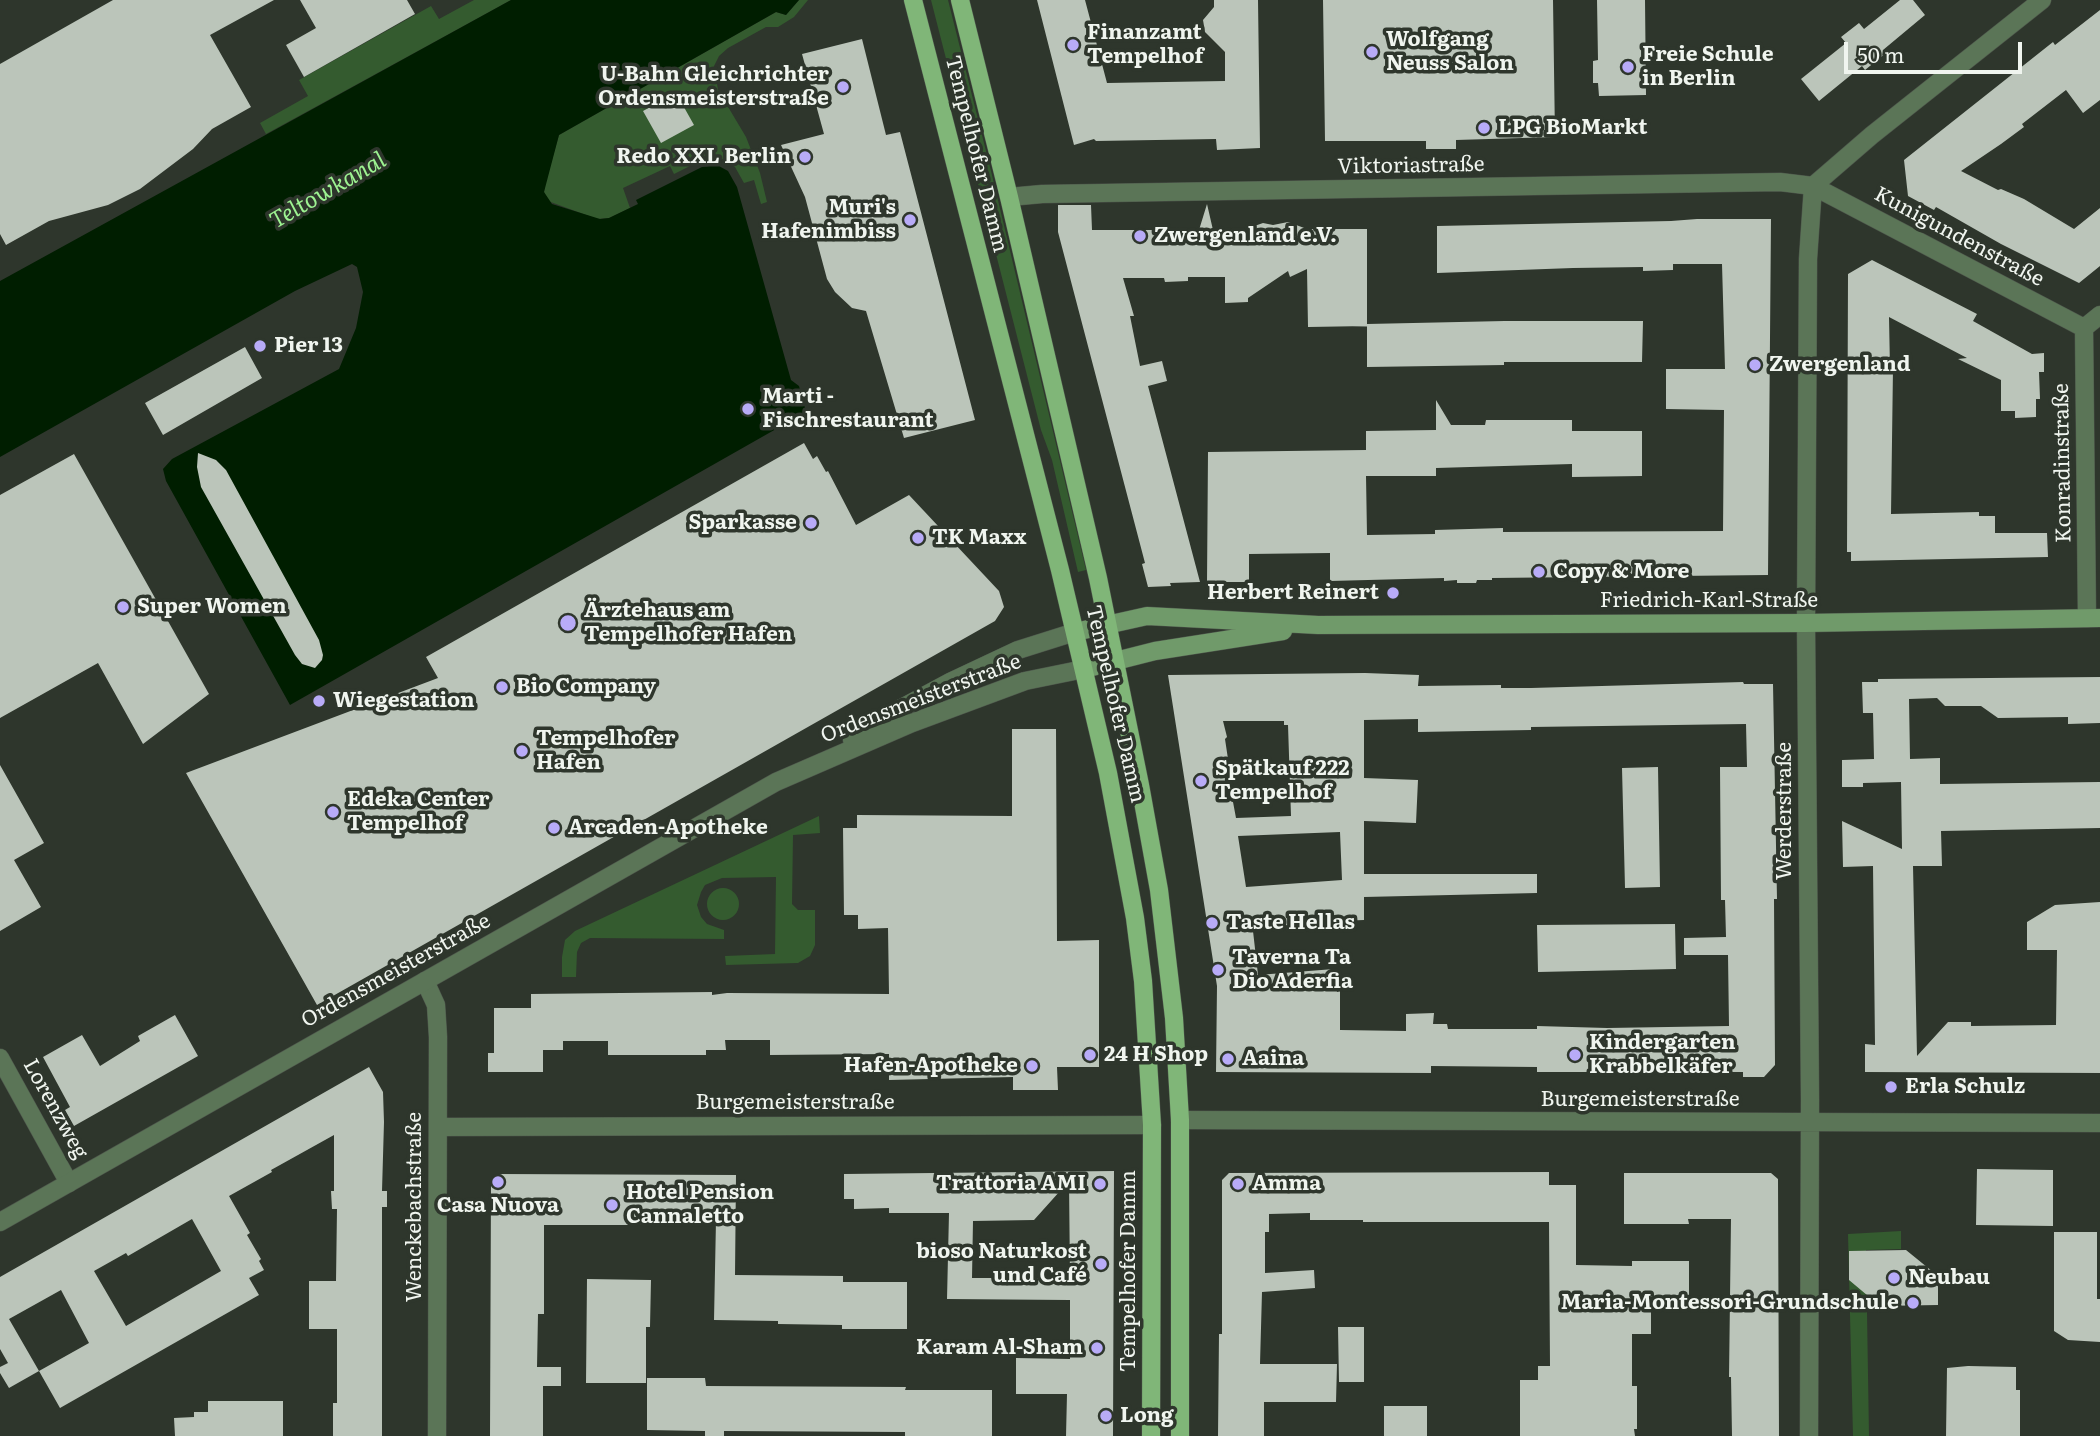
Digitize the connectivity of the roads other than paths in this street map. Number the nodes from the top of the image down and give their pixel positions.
1 (913, 0) edge
2 (960, 0) edge
3 (2042, 0) edge
4 (1813, 186) junction
5 (1009, 197) junction
6 (2100, 315) edge
7 (2084, 328) junction
8 (2094, 618) edge
9 (1806, 623) junction
10 (1107, 624) junction
11 (1318, 625) junction
12 (1075, 632) junction
13 (1115, 661) junction
14 (1084, 669) junction
15 (816, 763) junction
16 (425, 981) junction
17 (0, 1058) edge
18 (1180, 1120) junction
19 (1810, 1122) junction
20 (2100, 1123) edge
21 (1152, 1125) junction
22 (438, 1127) junction
23 (69, 1183) junction
24 (0, 1222) edge
25 (437, 1436) edge
26 (1152, 1436) edge
27 (1180, 1436) edge
28 (1809, 1436) edge

1 - 12 main road, Tempelhofer Damm
2 - 5 main road, Tempelhofer Damm
3 - 4 street
4 - 5 street, Viktoriastraße
4 - 7 street, Kunigundenstraße
4 - 9 street, Werderstraße
5 - 10 main road, Tempelhofer Damm
6 - 7 street
7 - 8 street, Konradinstraße
8 - 9 main road, Friedrich-Karl-Straße
9 - 11 main road, Friedrich-Karl-Straße
9 - 19 street, Werderstraße
10 - 11 main road, Friedrich-Karl-Straße
10 - 12 main road, Ordensmeisterstraße
10 - 13 main road, Tempelhofer Damm
11 - 13 main road, Friedrich-Karl-Straße
12 - 14 main road, Tempelhofer Damm
12 - 15 street, Ordensmeisterstraße
13 - 14 main road, Friedrich-Karl-Straße
13 - 18 main road, Tempelhofer Damm
14 - 15 street, Ordensmeisterstraße
14 - 21 main road, Tempelhofer Damm
15 - 16 street, Ordensmeisterstraße
16 - 22 street, Wenckebachstraße
16 - 23 street, Ordensmeisterstraße
17 - 23 street, Lorenzweg
18 - 19 street, Burgemeisterstraße
18 - 27 main road, Tempelhofer Damm
19 - 20 street, Burgemeisterstraße
19 - 28 street, Werderstraße
21 - 22 street, Burgemeisterstraße
21 - 26 main road, Tempelhofer Damm
22 - 25 street, Wenckebachstraße
23 - 24 street, Ordensmeisterstraße

